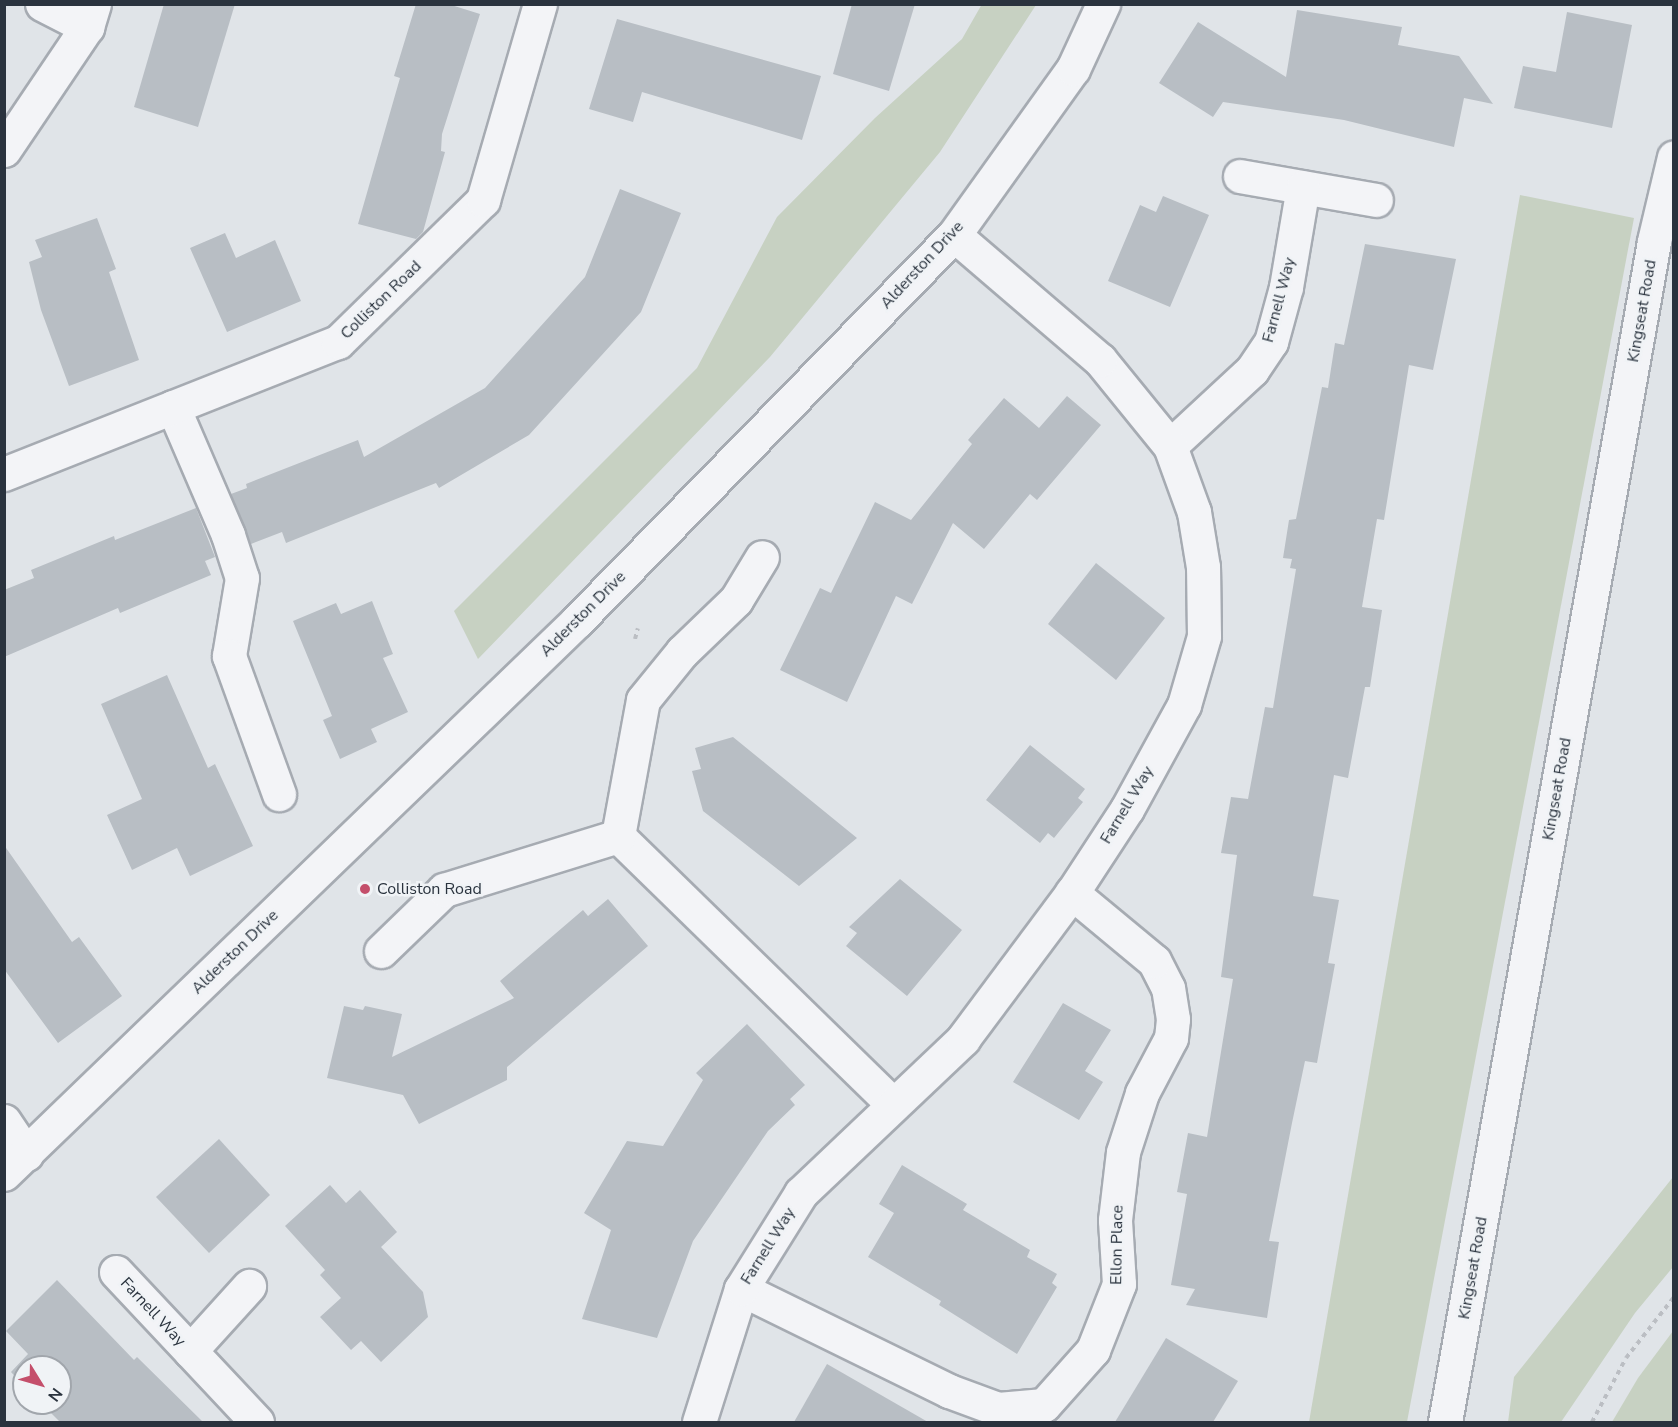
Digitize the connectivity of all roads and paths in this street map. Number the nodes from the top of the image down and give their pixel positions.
1 (42, 4) edge
2 (540, 4) edge
3 (1103, 4) edge
4 (91, 16) edge
5 (4, 150) edge
6 (1674, 157) edge
7 (1240, 176) dead end
8 (1303, 187) junction
9 (1376, 200) dead end
10 (954, 235) junction
11 (173, 407) junction
12 (1170, 446) junction
13 (4, 474) edge
14 (762, 556) dead end
15 (279, 794) dead end
16 (618, 836) junction
17 (1072, 893) junction
18 (381, 951) dead end
19 (892, 1103) junction
20 (4, 1121) edge
21 (15, 1164) edge
22 (116, 1272) dead end
23 (249, 1286) dead end
24 (741, 1289) junction
25 (1674, 1297) edge
26 (190, 1351) junction
27 (257, 1422) edge
28 (699, 1422) edge
29 (1445, 1422) edge
30 (1592, 1422) edge

1 - 4 street
2 - 11 street, Colliston Road
3 - 10 street, Alderston Drive
4 - 5 street
6 - 29 street, Kingseat Road
7 - 8 street
8 - 9 street
8 - 12 street, Farnell Way
10 - 12 street, Farnell Way
10 - 21 street, Alderston Drive
11 - 13 street, Colliston Road
11 - 15 street
12 - 17 street, Farnell Way
14 - 16 street
16 - 18 street
16 - 19 street
17 - 19 street, Farnell Way
17 - 24 street, Ellon Place
19 - 24 street, Farnell Way
20 - 21 street
22 - 26 street, Farnell Way
23 - 26 street, Farnell Way
24 - 28 street, Farnell Way
25 - 30 path
26 - 27 street, Farnell Way

